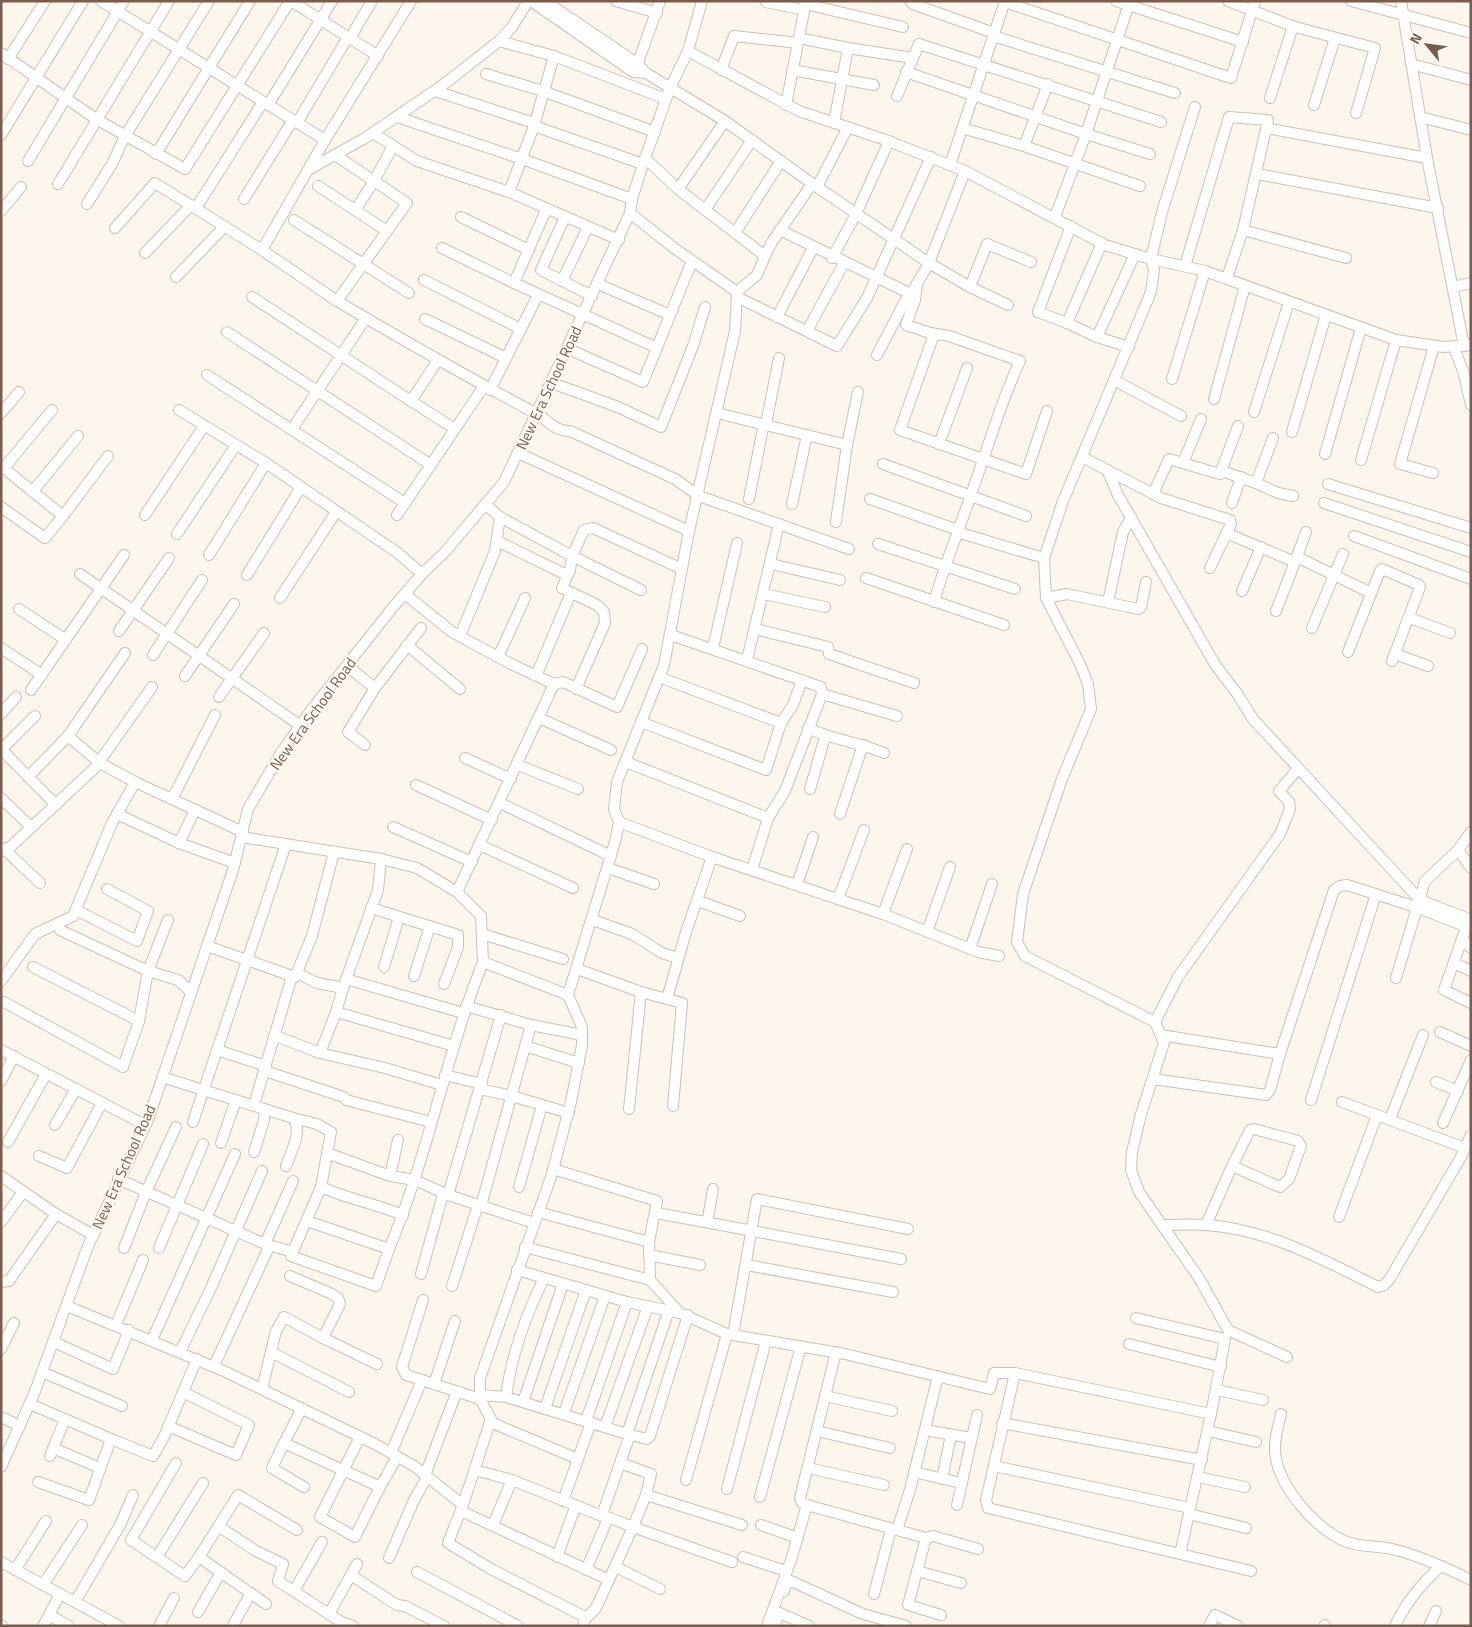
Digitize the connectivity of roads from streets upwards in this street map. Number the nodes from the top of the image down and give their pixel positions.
1 (44, 1) edge
2 (83, 1) edge
3 (101, 1) edge
4 (124, 1) edge
5 (169, 1) edge
6 (209, 1) edge
7 (250, 1) edge
8 (292, 1) edge
9 (332, 1) edge
10 (372, 1) edge
11 (412, 1) edge
12 (530, 1) edge
13 (545, 1) edge
14 (616, 1) edge
15 (660, 1) edge
16 (702, 1) edge
17 (910, 1) edge
18 (1116, 1) edge
19 (1228, 1) edge
20 (1351, 1) edge
21 (1401, 1) edge
22 (766, 2) edge
23 (1005, 2) edge
24 (1129, 3) edge
25 (805, 5) edge
26 (1254, 5) edge
27 (117, 12) junction
28 (657, 13) junction
29 (1404, 16) junction
30 (320, 20) junction
31 (1293, 26) junction
32 (903, 27) dead end
33 (150, 33) junction
34 (1471, 33) edge
35 (994, 34) junction
36 (349, 38) junction
37 (1335, 38) junction
38 (798, 40) junction
39 (1116, 40) junction
40 (499, 41) junction
41 (1243, 42) junction
42 (848, 48) junction
43 (178, 50) junction
44 (688, 51) junction
45 (378, 56) junction
46 (554, 56) junction
47 (4, 57) edge
48 (914, 58) junction
49 (1411, 64) junction
50 (983, 66) junction
51 (636, 68) junction
52 (209, 69) junction
53 (721, 70) junction
54 (792, 70) junction
55 (906, 72) junction
56 (1106, 72) junction
57 (486, 74) dead end
58 (37, 79) junction
59 (842, 80) junction
60 (1471, 80) edge
61 (1048, 84) junction
62 (874, 85) dead end
63 (238, 86) junction
64 (670, 88) junction
65 (435, 91) junction
66 (543, 91) junction
67 (1175, 93) dead end
68 (897, 96) dead end
69 (972, 96) junction
70 (1270, 98) dead end
71 (66, 99) junction
72 (666, 99) junction
73 (1097, 101) junction
74 (265, 104) junction
75 (786, 104) junction
76 (1314, 105) dead end
77 (1195, 108) dead end
78 (1356, 113) dead end
79 (1035, 116) junction
80 (397, 117) junction
81 (1420, 117) junction
82 (96, 119) junction
83 (295, 121) junction
84 (725, 121) junction
85 (1162, 122) dead end
86 (834, 123) junction
87 (534, 125) junction
88 (848, 127) junction
89 (962, 128) junction
90 (1266, 128) junction
91 (1471, 130) edge
92 (655, 132) junction
93 (373, 133) junction
94 (1086, 134) junction
95 (1, 136) edge
96 (125, 136) junction
97 (325, 140) junction
98 (752, 140) junction
99 (889, 141) junction
100 (393, 146) junction
101 (1024, 146) junction
102 (156, 154) junction
103 (1150, 154) dead end
104 (334, 155) junction
105 (930, 157) junction
106 (1427, 158) junction
107 (522, 159) junction
108 (28, 161) dead end
109 (644, 161) junction
110 (781, 162) junction
111 (1075, 163) junction
112 (950, 165) junction
113 (307, 171) junction
114 (965, 171) junction
115 (1257, 174) junction
116 (374, 181) junction
117 (58, 184) dead end
118 (318, 186) dead end
119 (814, 186) junction
120 (1140, 186) dead end
121 (21, 187) dead end
122 (678, 189) junction
123 (509, 192) junction
124 (244, 198) dead end
125 (632, 199) junction
126 (87, 204) dead end
127 (193, 206) junction
128 (1438, 208) junction
129 (356, 209) junction
130 (546, 210) junction
131 (705, 210) junction
132 (1, 211) edge
133 (630, 213) junction
134 (856, 214) junction
135 (461, 217) dead end
136 (1055, 217) junction
137 (565, 218) junction
138 (294, 220) dead end
139 (225, 226) junction
140 (1071, 226) junction
141 (588, 227) junction
142 (115, 228) dead end
143 (780, 230) junction
144 (1243, 230) junction
145 (387, 231) junction
146 (735, 233) junction
147 (619, 240) junction
148 (894, 240) junction
149 (1102, 243) junction
150 (442, 248) dead end
151 (813, 248) junction
152 (262, 250) junction
153 (528, 250) junction
154 (145, 252) dead end
155 (1135, 254) junction
156 (765, 256) junction
157 (832, 258) junction
158 (1346, 258) dead end
159 (1151, 259) junction
160 (692, 261) junction
161 (1031, 262) dead end
162 (844, 263) junction
163 (929, 263) junction
164 (363, 265) junction
165 (1185, 266) junction
166 (1205, 271) junction
167 (176, 277) dead end
168 (1226, 278) junction
169 (876, 279) junction
170 (424, 280) dead end
171 (562, 281) junction
172 (514, 283) junction
173 (1471, 283) edge
174 (598, 284) junction
175 (917, 284) junction
176 (1245, 286) junction
177 (1453, 286) junction
178 (970, 287) junction
179 (409, 293) dead end
180 (911, 294) junction
181 (538, 295) junction
182 (737, 295) junction
183 (592, 296) junction
184 (252, 297) dead end
185 (337, 301) junction
186 (1290, 302) junction
187 (1008, 305) dead end
188 (704, 307) dead end
189 (670, 315) junction
190 (1326, 315) junction
191 (583, 316) junction
192 (777, 317) junction
193 (366, 318) junction
194 (425, 319) dead end
195 (1067, 323) junction
196 (1361, 328) junction
197 (521, 329) junction
198 (227, 332) dead end
199 (807, 332) junction
200 (930, 333) junction
201 (1097, 337) junction
202 (1396, 340) junction
203 (1129, 346) junction
204 (1434, 346) junction
205 (1463, 346) edge
206 (656, 348) junction
207 (568, 349) junction
208 (877, 355) dead end
209 (342, 358) junction
210 (506, 358) junction
211 (780, 358) dead end
212 (438, 360) junction
213 (967, 368) dead end
214 (207, 375) dead end
215 (1172, 379) dead end
216 (1114, 380) junction
217 (552, 383) junction
218 (487, 388) junction
219 (19, 392) dead end
220 (858, 392) dead end
221 (318, 393) junction
222 (1214, 399) dead end
223 (411, 401) junction
224 (1471, 405) edge
225 (52, 410) dead end
226 (179, 410) dead end
227 (1047, 411) dead end
228 (1254, 412) dead end
229 (1, 413) edge
230 (717, 413) junction
231 (537, 414) junction
232 (1181, 416) dead end
233 (1201, 418) dead end
234 (766, 423) junction
235 (204, 426) junction
236 (1238, 426) dead end
237 (292, 429) junction
238 (455, 429) junction
239 (1292, 432) dead end
240 (807, 434) junction
241 (78, 436) dead end
242 (1274, 438) dead end
243 (939, 444) junction
244 (236, 445) junction
245 (847, 445) junction
246 (518, 453) junction
247 (1325, 454) dead end
248 (108, 456) dead end
249 (1082, 457) junction
250 (983, 459) junction
251 (1361, 460) dead end
252 (266, 463) junction
253 (1183, 463) junction
254 (883, 464) dead end
255 (431, 465) junction
256 (3, 467) edge
257 (1222, 470) junction
258 (1108, 472) junction
259 (1433, 473) dead end
260 (1241, 477) junction
261 (1256, 483) junction
262 (1328, 484) dead end
263 (301, 487) junction
264 (34, 492) junction
265 (1153, 494) junction
266 (699, 496) junction
267 (971, 496) junction
268 (1292, 496) dead end
269 (749, 499) dead end
270 (870, 499) dead end
271 (1324, 502) dead end
272 (405, 503) junction
273 (1232, 503) dead end
274 (485, 504) junction
275 (792, 504) dead end
276 (1, 507) edge
277 (336, 512) junction
278 (144, 515) dead end
279 (397, 515) dead end
280 (64, 516) junction
281 (500, 516) junction
282 (1026, 516) dead end
283 (1130, 517) junction
284 (836, 522) dead end
285 (779, 524) junction
286 (1471, 528) edge
287 (689, 531) junction
288 (957, 531) junction
289 (1306, 532) dead end
290 (1226, 533) junction
291 (177, 534) dead end
292 (1354, 536) dead end
293 (497, 541) junction
294 (737, 543) dead end
295 (878, 544) dead end
296 (1261, 547) junction
297 (849, 549) dead end
298 (1471, 552) edge
299 (209, 554) dead end
300 (1342, 554) dead end
301 (124, 555) dead end
302 (572, 556) junction
303 (169, 558) dead end
304 (1044, 558) junction
305 (1296, 560) junction
306 (771, 564) junction
307 (944, 566) junction
308 (1210, 568) dead end
309 (682, 569) junction
310 (80, 574) dead end
311 (422, 574) junction
312 (247, 575) dead end
313 (568, 575) junction
314 (1334, 576) junction
315 (866, 578) dead end
316 (1471, 579) edge
317 (202, 580) dead end
318 (840, 580) dead end
319 (1146, 582) dead end
320 (101, 588) junction
321 (1015, 589) dead end
322 (641, 590) dead end
323 (1242, 591) dead end
324 (571, 593) junction
325 (1371, 593) junction
326 (404, 594) junction
327 (764, 594) junction
328 (280, 598) dead end
329 (525, 598) dead end
330 (1046, 598) junction
331 (934, 602) junction
332 (1108, 602) junction
333 (234, 604) dead end
334 (825, 607) dead end
335 (19, 609) dead end
336 (133, 610) junction
337 (1276, 611) dead end
338 (1410, 618) junction
339 (1004, 625) dead end
340 (421, 628) dead end
341 (1312, 628) dead end
342 (754, 629) junction
343 (119, 631) dead end
344 (264, 633) dead end
345 (1450, 633) dead end
346 (167, 634) junction
347 (671, 635) junction
348 (460, 636) junction
349 (66, 640) junction
350 (407, 645) junction
351 (1, 648) edge
352 (713, 648) junction
353 (642, 649) dead end
354 (1348, 652) dead end
355 (125, 653) dead end
356 (153, 655) dead end
357 (200, 656) junction
358 (498, 657) junction
359 (747, 660) junction
360 (347, 666) junction
361 (1428, 666) dead end
362 (42, 676) junction
363 (185, 676) dead end
364 (536, 676) junction
365 (659, 676) junction
366 (232, 679) junction
367 (802, 680) junction
368 (914, 683) dead end
369 (554, 684) junction
370 (152, 687) dead end
371 (375, 688) junction
372 (460, 689) dead end
373 (576, 689) junction
374 (31, 690) dead end
375 (822, 694) junction
376 (219, 696) dead end
377 (16, 697) dead end
378 (1, 714) edge
379 (215, 714) dead end
380 (35, 716) dead end
381 (898, 716) dead end
382 (539, 718) junction
383 (641, 722) junction
384 (781, 724) junction
385 (301, 726) junction
386 (808, 728) junction
387 (68, 736) junction
388 (825, 736) junction
389 (863, 744) junction
390 (365, 745) dead end
391 (1, 749) edge
392 (611, 750) dead end
393 (884, 753) dead end
394 (465, 758) dead end
395 (99, 762) junction
396 (626, 762) junction
397 (518, 765) junction
398 (1298, 769) junction
399 (28, 777) junction
400 (511, 780) junction
401 (135, 782) junction
402 (416, 785) dead end
403 (578, 789) dead end
404 (810, 789) dead end
405 (1, 798) edge
406 (172, 799) junction
407 (500, 803) junction
408 (56, 805) junction
409 (195, 810) junction
410 (116, 814) junction
411 (840, 814) dead end
412 (768, 818) junction
413 (492, 820) junction
414 (619, 822) junction
415 (393, 826) dead end
416 (32, 827) junction
417 (864, 830) dead end
418 (1471, 832) edge
419 (242, 835) junction
420 (813, 837) dead end
421 (179, 842) junction
422 (286, 844) junction
423 (480, 845) junction
424 (4, 848) edge
425 (907, 849) dead end
426 (1458, 850) junction
427 (334, 852) junction
428 (611, 856) junction
429 (712, 857) junction
430 (382, 859) junction
431 (472, 862) junction
432 (235, 863) junction
433 (950, 867) dead end
434 (608, 868) junction
435 (1471, 868) edge
436 (752, 870) junction
437 (40, 883) dead end
438 (654, 884) dead end
439 (992, 884) dead end
440 (797, 885) junction
441 (573, 888) dead end
442 (107, 889) dead end
443 (457, 892) junction
444 (1376, 894) junction
445 (838, 898) junction
446 (698, 901) junction
447 (1418, 904) junction
448 (371, 908) junction
449 (76, 910) junction
450 (883, 914) junction
451 (740, 916) dead end
452 (399, 917) junction
453 (168, 920) dead end
454 (593, 920) junction
455 (1469, 920) edge
456 (430, 926) junction
457 (60, 930) dead end
458 (927, 932) junction
459 (482, 934) junction
460 (1462, 939) junction
461 (207, 946) junction
462 (1471, 948) edge
463 (970, 949) junction
464 (999, 956) dead end
465 (678, 958) junction
466 (563, 959) dead end
467 (248, 960) junction
468 (483, 962) junction
469 (1454, 963) junction
470 (33, 967) dead end
471 (384, 967) dead end
472 (577, 969) junction
473 (148, 971) junction
474 (1471, 972) edge
475 (294, 974) junction
476 (414, 976) dead end
477 (1396, 978) dead end
478 (1, 981) edge
479 (344, 984) junction
480 (444, 984) dead end
481 (191, 992) junction
482 (641, 992) junction
483 (568, 995) junction
484 (667, 999) junction
485 (4, 1002) dead end
486 (1471, 1003) edge
487 (464, 1010) junction
488 (336, 1012) junction
489 (501, 1015) junction
490 (139, 1021) junction
491 (1154, 1022) junction
492 (531, 1025) junction
493 (1440, 1032) dead end
494 (582, 1035) junction
495 (1161, 1035) junction
496 (1423, 1035) dead end
497 (276, 1036) junction
498 (454, 1046) junction
499 (525, 1046) junction
500 (1471, 1046) edge
501 (1, 1050) edge
502 (217, 1050) junction
503 (320, 1053) junction
504 (1280, 1054) junction
505 (14, 1056) junction
506 (1471, 1060) edge
507 (579, 1063) junction
508 (266, 1068) junction
509 (46, 1074) junction
510 (162, 1077) junction
511 (1153, 1078) junction
512 (443, 1080) junction
513 (1, 1081) edge
514 (1436, 1082) dead end
515 (481, 1086) junction
516 (76, 1089) junction
517 (203, 1090) junction
518 (1458, 1091) junction
519 (512, 1096) junction
520 (236, 1100) junction
521 (1311, 1100) dead end
522 (1342, 1102) dead end
523 (102, 1103) junction
524 (254, 1105) junction
525 (542, 1105) junction
526 (673, 1106) dead end
527 (265, 1109) junction
528 (629, 1109) dead end
529 (568, 1113) junction
530 (1377, 1114) junction
531 (294, 1118) junction
532 (1390, 1119) junction
533 (193, 1122) dead end
534 (431, 1122) junction
535 (1443, 1123) dead end
536 (55, 1125) dead end
537 (145, 1125) junction
538 (176, 1127) dead end
539 (1471, 1135) edge
540 (398, 1140) dead end
541 (8, 1142) dead end
542 (221, 1143) dead end
543 (204, 1144) dead end
544 (1465, 1148) junction
545 (254, 1152) dead end
546 (327, 1153) junction
547 (235, 1154) dead end
548 (39, 1156) dead end
549 (286, 1166) dead end
550 (1232, 1166) junction
551 (553, 1170) junction
552 (262, 1171) dead end
553 (1, 1176) edge
554 (390, 1176) junction
555 (118, 1179) junction
556 (293, 1180) dead end
557 (415, 1180) junction
558 (519, 1187) dead end
559 (320, 1188) junction
560 (713, 1188) dead end
561 (23, 1192) junction
562 (146, 1192) junction
563 (445, 1194) junction
564 (480, 1205) junction
565 (176, 1206) junction
566 (538, 1212) junction
567 (656, 1213) junction
568 (56, 1214) junction
569 (403, 1215) junction
570 (1339, 1217) dead end
571 (207, 1219) junction
572 (307, 1221) junction
573 (1, 1222) edge
574 (705, 1222) junction
575 (534, 1223) junction
576 (1164, 1225) junction
577 (1206, 1225) junction
578 (908, 1229) dead end
579 (751, 1231) junction
580 (236, 1232) junction
581 (93, 1234) junction
582 (650, 1242) junction
583 (265, 1244) junction
584 (525, 1247) junction
585 (124, 1248) dead end
586 (159, 1248) dead end
587 (389, 1248) junction
588 (293, 1252) junction
589 (649, 1255) junction
590 (901, 1259) dead end
591 (143, 1260) dead end
592 (747, 1264) junction
593 (700, 1265) dead end
594 (516, 1270) junction
595 (421, 1274) dead end
596 (290, 1276) dead end
597 (544, 1278) junction
598 (650, 1280) junction
599 (1, 1282) edge
600 (564, 1284) junction
601 (452, 1286) dead end
602 (586, 1290) junction
603 (893, 1292) dead end
604 (604, 1296) junction
605 (423, 1300) dead end
606 (627, 1302) junction
607 (67, 1306) junction
608 (648, 1306) junction
609 (669, 1310) junction
610 (684, 1314) junction
611 (1136, 1318) dead end
612 (454, 1321) dead end
613 (14, 1322) dead end
614 (116, 1325) junction
615 (129, 1330) junction
616 (730, 1335) junction
617 (323, 1338) junction
618 (152, 1340) junction
619 (766, 1341) junction
620 (54, 1342) junction
621 (1128, 1344) dead end
622 (801, 1346) junction
623 (1, 1349) edge
624 (180, 1352) junction
625 (271, 1352) junction
626 (836, 1352) junction
627 (1287, 1357) dead end
628 (197, 1359) junction
629 (377, 1364) dead end
630 (214, 1366) junction
631 (1221, 1367) junction
632 (42, 1372) junction
633 (1015, 1373) junction
634 (938, 1376) junction
635 (422, 1380) junction
636 (434, 1384) junction
637 (262, 1389) junction
638 (1217, 1390) junction
639 (457, 1391) junction
640 (183, 1392) junction
641 (349, 1392) dead end
642 (825, 1396) junction
643 (480, 1397) junction
644 (506, 1397) junction
645 (1263, 1400) dead end
646 (524, 1402) junction
647 (30, 1404) junction
648 (122, 1406) dead end
649 (302, 1408) junction
650 (545, 1408) junction
651 (892, 1411) dead end
652 (564, 1414) junction
653 (1211, 1414) junction
654 (1280, 1414) dead end
655 (977, 1415) dead end
656 (1, 1417) edge
657 (65, 1419) junction
658 (490, 1422) junction
659 (588, 1422) junction
660 (1002, 1423) junction
661 (20, 1426) junction
662 (168, 1426) junction
663 (605, 1427) junction
664 (925, 1430) junction
665 (817, 1431) junction
666 (1208, 1431) junction
667 (951, 1435) junction
668 (360, 1437) junction
669 (627, 1437) junction
670 (971, 1438) junction
671 (111, 1439) junction
672 (1256, 1442) dead end
673 (284, 1444) junction
674 (890, 1448) dead end
675 (394, 1455) junction
676 (578, 1459) junction
677 (1202, 1460) junction
678 (176, 1463) dead end
679 (620, 1463) junction
680 (994, 1466) junction
681 (1, 1467) edge
682 (100, 1468) junction
683 (808, 1468) junction
684 (475, 1470) junction
685 (344, 1472) junction
686 (914, 1472) junction
687 (426, 1476) junction
688 (1198, 1477) junction
689 (942, 1479) junction
690 (512, 1480) junction
691 (686, 1480) dead end
692 (38, 1482) dead end
693 (203, 1483) dead end
694 (961, 1483) junction
695 (884, 1485) dead end
696 (380, 1487) junction
697 (1245, 1487) dead end
698 (304, 1488) dead end
699 (727, 1489) dead end
700 (133, 1495) dead end
701 (646, 1495) junction
702 (760, 1497) dead end
703 (563, 1501) junction
704 (576, 1505) junction
705 (807, 1505) junction
706 (957, 1505) dead end
707 (462, 1508) junction
708 (1190, 1511) junction
709 (605, 1517) junction
710 (46, 1521) dead end
711 (82, 1525) dead end
712 (493, 1525) junction
713 (742, 1525) dead end
714 (761, 1525) dead end
715 (218, 1526) junction
716 (633, 1527) junction
717 (1246, 1528) dead end
718 (894, 1529) junction
719 (296, 1530) dead end
720 (798, 1538) junction
721 (926, 1538) junction
722 (322, 1542) dead end
723 (978, 1549) dead end
724 (1180, 1554) junction
725 (557, 1556) junction
726 (157, 1557) junction
727 (743, 1557) dead end
728 (199, 1558) junction
729 (389, 1558) dead end
730 (1, 1562) edge
731 (732, 1562) dead end
732 (357, 1564) dead end
733 (1441, 1566) junction
734 (616, 1567) junction
735 (15, 1570) junction
736 (586, 1570) junction
737 (786, 1570) junction
738 (917, 1571) junction
739 (221, 1572) junction
740 (416, 1572) dead end
741 (1251, 1572) dead end
742 (351, 1575) junction
743 (609, 1580) junction
744 (1471, 1580) edge
745 (961, 1583) dead end
746 (43, 1585) junction
747 (660, 1589) dead end
748 (294, 1591) junction
749 (251, 1593) junction
750 (60, 1594) junction
751 (874, 1594) dead end
752 (174, 1598) dead end
753 (75, 1602) junction
754 (266, 1604) dead end
755 (1436, 1611) dead end
756 (198, 1612) dead end
757 (329, 1614) junction
758 (778, 1614) junction
759 (941, 1614) dead end
760 (49, 1615) junction
761 (584, 1622) edge
762 (341, 1624) edge
763 (233, 1625) edge
764 (43, 1626) edge
765 (69, 1626) edge
766 (119, 1626) edge
767 (159, 1626) edge
768 (352, 1626) edge
769 (444, 1626) edge
770 (518, 1626) edge
771 (767, 1626) edge
772 (774, 1626) edge
773 (809, 1626) edge
774 (906, 1626) edge
775 (1210, 1626) edge
776 (1238, 1626) edge
777 (1396, 1626) edge
778 (1429, 1626) edge

1 - 47 street
2 - 58 street
3 - 27 street
4 - 27 street
5 - 33 street
6 - 43 street
7 - 52 street
8 - 30 street
8 - 63 street
9 - 30 street
10 - 36 street
11 - 45 street
12 - 40 street
12 - 51 street
13 - 51 street
14 - 28 street
15 - 28 street
16 - 44 street, New Era School Road
17 - 35 street
18 - 24 street
19 - 26 street
20 - 29 street
21 - 29 street
22 - 25 street
23 - 35 street
23 - 39 street
24 - 39 street
24 - 41 street
25 - 32 street
25 - 38 street
26 - 31 street
26 - 41 street
27 - 33 street
27 - 71 street
28 - 51 street
29 - 34 street
29 - 49 street
30 - 36 street
30 - 74 street
31 - 37 street
31 - 70 street
33 - 43 street
33 - 82 street
35 - 50 street
35 - 56 street
36 - 45 street
36 - 83 street
37 - 76 street
37 - 78 street
38 - 42 street
38 - 53 street
38 - 54 street
39 - 41 street
39 - 56 street
40 - 46 street
40 - 65 street
42 - 48 street
42 - 59 street
43 - 52 street
43 - 96 street
44 - 53 street
44 - 64 street, New Era School Road
45 - 97 street
46 - 66 street
46 - 72 street
47 - 58 street
48 - 50 street
48 - 55 street
49 - 60 street
49 - 81 street
50 - 61 street
50 - 69 street
51 - 64 street
52 - 63 street
52 - 102 street
53 - 75 street
54 - 59 street
54 - 75 street
55 - 68 street
55 - 69 street
56 - 67 street
56 - 73 street
57 - 66 street
58 - 71 street
58 - 95 street
59 - 62 street
59 - 86 street
61 - 73 street
61 - 79 street
63 - 74 street
63 - 102 street
64 - 72 street, New Era School Road
64 - 84 street
65 - 80 street
65 - 87 street
66 - 87 street
66 - 92 street
69 - 79 street
69 - 89 street
71 - 82 street
71 - 108 street
72 - 92 street, New Era School Road
73 - 85 street
73 - 94 street
74 - 83 street
74 - 127 street
75 - 86 street
77 - 159 street
79 - 94 street
79 - 101 street
80 - 93 street
80 - 107 street
81 - 91 street
81 - 106 street
82 - 96 street
82 - 117 street
83 - 97 street
83 - 124 street
84 - 98 street
84 - 122 street
86 - 88 street
87 - 107 street
87 - 109 street
88 - 99 street
88 - 119 street
89 - 101 street
89 - 112 street
90 - 106 street
90 - 115 street
90 - 165 street
92 - 109 street, New Era School Road
93 - 100 street
93 - 104 street
94 - 103 street
94 - 111 street
96 - 102 street
96 - 126 street
97 - 113 street
98 - 110 street
98 - 131 street
99 - 105 street
99 - 134 street
100 - 116 street
100 - 123 street
101 - 111 street
104 - 113 street
104 - 116 street
105 - 112 street
105 - 148 street
106 - 128 street
107 - 123 street
107 - 125 street
109 - 122 street
109 - 125 street, New Era School Road
110 - 119 street
110 - 146 street
111 - 120 street
111 - 136 street
112 - 114 street
113 - 152 street
114 - 136 street
114 - 163 street
115 - 128 street
115 - 144 street
116 - 129 street
116 - 145 street
118 - 129 street
119 - 134 street
119 - 143 street
121 - 132 street
122 - 131 street
123 - 130 street
125 - 133 street, New Era School Road
127 - 139 street
127 - 142 street
127 - 154 street
128 - 177 street
129 - 145 street
130 - 137 street
130 - 153 street
131 - 146 street
133 - 147 street, New Era School Road
133 - 160 street
134 - 148 street
134 - 157 street
135 - 153 street
136 - 140 street
137 - 141 street
137 - 171 street
138 - 164 street
139 - 152 street
139 - 167 street
140 - 149 street
140 - 195 street
141 - 147 street
141 - 171 street
143 - 151 street
143 - 156 street
144 - 158 street
144 - 168 street
145 - 164 street
146 - 156 street
147 - 174 street, New Era School Road
148 - 163 street
148 - 169 street
149 - 155 street
149 - 195 street
150 - 172 street
151 - 157 street
151 - 192 street
152 - 185 street
153 - 172 street
155 - 159 street
155 - 201 street
156 - 182 street
157 - 162 street
159 - 165 street
159 - 203 street
160 - 182 street
160 - 189 street
161 - 178 street
162 - 169 street
162 - 199 street
163 - 175 street
163 - 178 street
164 - 179 street
164 - 185 street
165 - 166 street
166 - 168 street
166 - 215 street
168 - 176 street
169 - 180 street
169 - 199 street
170 - 197 street
171 - 183 street
172 - 181 street
173 - 177 street
174 - 183 street, New Era School Road
174 - 189 street
175 - 180 street
175 - 200 street
176 - 186 street
176 - 222 street
177 - 205 street
178 - 187 street
180 - 208 street
181 - 191 street
181 - 197 street
182 - 192 street
182 - 230 street
183 - 191 street, New Era School Road
184 - 209 street
185 - 193 street
186 - 190 street
186 - 228 street
188 - 217 street
189 - 206 street
190 - 196 street
190 - 239 street
191 - 206 street
191 - 207 street, New Era School Road
192 - 199 street
193 - 209 street
193 - 212 street
194 - 210 street
195 - 201 street
196 - 202 street
196 - 247 street
197 - 210 street
198 - 221 street
200 - 243 street
200 - 250 street
201 - 203 street
202 - 204 street
202 - 251 street
203 - 216 street
204 - 205 street
204 - 259 street
205 - 224 street
206 - 207 street
207 - 217 street, New Era School Road
209 - 221 street
209 - 223 street
210 - 218 street
211 - 234 street
212 - 218 street
212 - 223 street
213 - 243 street
214 - 237 street
216 - 232 street
216 - 249 street
217 - 231 street, New Era School Road
218 - 231 street
218 - 238 street
219 - 229 street
220 - 245 street
221 - 237 street
221 - 255 street
223 - 238 street
225 - 256 street
226 - 235 street
227 - 250 street
230 - 234 street
230 - 266 street
231 - 246 street, New Era School Road
231 - 266 street
233 - 253 street
234 - 240 street
234 - 269 street
235 - 244 street
235 - 278 street
236 - 257 street
237 - 272 street
238 - 255 street
240 - 245 street
240 - 275 street
241 - 264 street
242 - 261 street
243 - 250 street
244 - 252 street
244 - 291 street
245 - 284 street
246 - 274 street, New Era School Road
246 - 287 street
248 - 280 street
249 - 258 street
249 - 304 street
250 - 267 street
252 - 263 street
252 - 299 street
253 - 257 street
253 - 265 street
254 - 267 street
255 - 272 street
256 - 264 street
257 - 260 street
258 - 265 street
258 - 283 street
260 - 261 street
260 - 273 street
261 - 268 street
262 - 286 street
263 - 277 street
263 - 312 street
264 - 280 street
265 - 290 street
266 - 285 street
266 - 287 street
267 - 282 street
267 - 288 street
270 - 288 street
271 - 298 street
272 - 279 street
274 - 281 street
274 - 311 street, New Era School Road
276 - 280 street
277 - 311 street
277 - 328 street
281 - 293 street
281 - 302 street
283 - 332 street
283 - 398 street
285 - 297 street
285 - 306 street
287 - 309 street
288 - 304 street
288 - 307 street
289 - 305 street
290 - 296 street
290 - 308 street
292 - 316 street
293 - 313 street
293 - 348 street
294 - 352 street
295 - 307 street
296 - 305 street
296 - 323 street
300 - 314 street
301 - 320 street
302 - 309 street
302 - 313 street
302 - 322 street
303 - 336 street
304 - 330 street
305 - 314 street
305 - 337 street
306 - 318 street
306 - 327 street
307 - 321 street
307 - 331 street
309 - 347 street
310 - 320 street
311 - 326 street, New Era School Road
313 - 324 street
314 - 325 street
314 - 341 street
315 - 331 street
317 - 346 street
319 - 332 street
320 - 336 street
320 - 349 street
324 - 364 street
324 - 373 street
325 - 338 street
325 - 354 street
326 - 348 street
326 - 360 street, New Era School Road
327 - 334 street
327 - 342 street
329 - 358 street
330 - 332 street
330 - 491 street
331 - 339 street
333 - 357 street
335 - 349 street
336 - 343 street
336 - 346 street
338 - 345 street
338 - 361 street
340 - 350 street
342 - 359 street
342 - 368 street
344 - 366 street
346 - 356 street
346 - 357 street
347 - 352 street
347 - 365 street
348 - 358 street
349 - 362 street
350 - 371 street
350 - 372 street
351 - 362 street
352 - 359 street
353 - 373 street
355 - 387 street
357 - 363 street
357 - 366 street
358 - 364 street
359 - 367 street
360 - 371 street
360 - 385 street, New Era School Road
362 - 374 street
364 - 369 street
365 - 383 street
365 - 384 street
366 - 376 street
366 - 385 street
367 - 375 street
367 - 384 street
369 - 373 street
369 - 382 street
370 - 395 street
371 - 390 street
375 - 381 street
375 - 386 street
377 - 378 street
379 - 406 street
380 - 391 street
382 - 392 street
382 - 397 street
383 - 384 street
383 - 396 street
385 - 419 street, New Era School Road
386 - 388 street
386 - 412 street
387 - 395 street
387 - 399 street
388 - 389 street
388 - 404 street
389 - 393 street
389 - 411 street
391 - 399 street
394 - 400 street
395 - 401 street
395 - 408 street
396 - 412 street
396 - 414 street
397 - 400 street
397 - 403 street
398 - 447 street
398 - 491 street
399 - 408 street
400 - 407 street
401 - 406 street
401 - 410 street
402 - 413 street
405 - 416 street
406 - 409 street
407 - 413 street
407 - 428 street
408 - 416 street
409 - 419 street
409 - 421 street
410 - 421 street
410 - 449 street
412 - 436 street
413 - 423 street
414 - 428 street
414 - 429 street
415 - 431 street
416 - 424 street
417 - 445 street
418 - 426 street
419 - 422 street
419 - 432 street, New Era School Road
420 - 440 street
421 - 432 street
422 - 427 street
422 - 467 street
423 - 431 street
423 - 441 street
424 - 437 street
425 - 450 street
426 - 435 street
426 - 447 street
427 - 430 street
427 - 475 street
428 - 434 street
429 - 436 street
429 - 446 street
430 - 443 street
430 - 448 street
431 - 443 street
432 - 461 street, New Era School Road
433 - 458 street
434 - 438 street
434 - 454 street
436 - 440 street
439 - 463 street
440 - 445 street
442 - 449 street
443 - 459 street
444 - 447 street
444 - 504 street
444 - 521 street
445 - 450 street
446 - 451 street
446 - 465 street
447 - 455 street
447 - 477 street
448 - 452 street
448 - 479 street
449 - 478 street
450 - 458 street
452 - 456 street
452 - 471 street
453 - 473 street
454 - 465 street
454 - 472 street
455 - 460 street
456 - 476 street
456 - 480 street
457 - 473 street
458 - 463 street
459 - 466 street
459 - 468 street
460 - 462 street
460 - 469 street
461 - 467 street
461 - 481 street, New Era School Road
463 - 464 street
465 - 484 street
467 - 475 street
467 - 502 street
468 - 483 street
468 - 487 street
469 - 474 street
469 - 486 street
470 - 490 street
472 - 482 street
472 - 483 street
473 - 481 street
473 - 490 street
475 - 479 street
475 - 497 street
479 - 487 street
479 - 488 street
481 - 510 street, New Era School Road
482 - 484 street
482 - 528 street
483 - 494 street
484 - 526 street
485 - 490 street
487 - 489 street
487 - 498 street
488 - 498 street
488 - 503 street
489 - 492 street
489 - 515 street
491 - 495 street
492 - 494 street
492 - 499 street
493 - 500 street
494 - 507 street
495 - 504 street
495 - 511 street
496 - 532 street
497 - 503 street
497 - 508 street
498 - 512 street
499 - 507 street
499 - 519 street
501 - 505 street
502 - 508 street
502 - 517 street
503 - 512 street
504 - 511 street
505 - 509 street
505 - 513 street
506 - 518 street
507 - 529 street
508 - 524 street
508 - 534 street
509 - 516 street
509 - 541 street
510 - 517 street
510 - 537 street, New Era School Road
511 - 576 street
512 - 515 street
512 - 534 street
514 - 518 street
515 - 519 street
515 - 563 street
516 - 523 street
516 - 536 street
517 - 520 street
517 - 533 street
518 - 535 street
519 - 525 street
519 - 564 street
520 - 524 street
520 - 542 street
522 - 530 street
523 - 537 street
523 - 548 street
524 - 527 street
525 - 529 street
525 - 558 street
527 - 531 street
527 - 545 street
529 - 551 street
530 - 532 street
530 - 570 street
531 - 546 street
531 - 549 street
532 - 544 street
534 - 557 street
537 - 555 street, New Era School Road
538 - 562 street
539 - 544 street
540 - 554 street
543 - 565 street
544 - 577 street
546 - 554 street
546 - 559 street
547 - 571 street
550 - 550 street
550 - 577 street
551 - 566 street
551 - 567 street
552 - 580 street
553 - 561 street
554 - 557 street
555 - 562 street
555 - 581 street, New Era School Road
556 - 583 street
557 - 563 street
557 - 569 street
559 - 569 street
559 - 572 street
560 - 574 street
561 - 568 street
561 - 573 street
562 - 565 street
562 - 585 street
563 - 564 street
563 - 595 street
564 - 575 street
564 - 601 street
565 - 571 street
565 - 586 street
566 - 575 street
566 - 582 street
567 - 574 street
567 - 582 street
568 - 581 street
568 - 599 street
569 - 587 street
571 - 580 street
571 - 618 street
572 - 587 street
572 - 588 street
574 - 579 street
575 - 584 street
576 - 577 street
576 - 627 street
578 - 579 street
579 - 590 street
579 - 592 street
580 - 583 street
580 - 624 street
581 - 607 street, New Era School Road
582 - 589 street
583 - 588 street
583 - 630 street
584 - 594 street
584 - 598 street
587 - 588 street
589 - 593 street
589 - 598 street
591 - 614 street
592 - 603 street
592 - 616 street
594 - 597 street
594 - 643 street
596 - 617 street
597 - 600 street
597 - 644 street
598 - 610 street
600 - 602 street
600 - 646 street
602 - 604 street
602 - 650 street
604 - 606 street
604 - 652 street
605 - 635 street
606 - 608 street
606 - 659 street
607 - 614 street
607 - 620 street, New Era School Road
608 - 609 street
608 - 663 street
609 - 610 street
609 - 669 street
610 - 616 street
610 - 669 street
611 - 631 street
612 - 636 street
613 - 623 street
614 - 615 street
615 - 618 street
615 - 620 street
616 - 619 street
616 - 691 street
617 - 625 street
617 - 629 street
618 - 624 street
619 - 622 street
619 - 699 street
620 - 632 street, New Era School Road
621 - 631 street
622 - 626 street
622 - 702 street
624 - 628 street
625 - 637 street
625 - 641 street
626 - 634 street
626 - 642 street
628 - 630 street
628 - 640 street
630 - 637 street
631 - 638 street
632 - 647 street, New Era School Road
632 - 648 street
633 - 634 street
633 - 653 street
633 - 660 street
634 - 664 street
635 - 636 street
635 - 675 street
636 - 639 street
637 - 649 street
638 - 645 street
638 - 653 street
639 - 643 street
639 - 687 street
640 - 662 street
640 - 662 street
642 - 651 street
642 - 665 street
643 - 644 street
643 - 658 street
644 - 646 street
646 - 650 street
647 - 657 street
647 - 661 street, New Era School Road
649 - 668 street
649 - 673 street
650 - 652 street
652 - 659 street
653 - 666 street
654 - 733 street
655 - 670 street
656 - 661 street
657 - 671 street
657 - 682 street
658 - 676 street
658 - 684 street
659 - 663 street
659 - 676 street
660 - 677 street
660 - 680 street
661 - 681 street, New Era School Road
662 - 671 street
663 - 669 street
664 - 667 street
664 - 686 street
665 - 674 street
665 - 683 street
666 - 672 street
666 - 677 street
667 - 670 street
667 - 689 street
668 - 675 street
668 - 685 street
669 - 679 street
670 - 694 street
671 - 682 street
673 - 685 street
673 - 698 street
675 - 687 street
675 - 696 street
676 - 703 street
677 - 688 street
678 - 726 street
679 - 701 street
679 - 709 street
680 - 708 street
680 - 724 street
682 - 692 street
683 - 695 street
683 - 705 street
684 - 690 street
684 - 707 street
685 - 696 street
685 - 696 street
686 - 689 street
686 - 718 street
687 - 707 street
687 - 729 street
688 - 697 street
688 - 708 street
689 - 694 street
690 - 703 street
690 - 712 street
693 - 726 street
694 - 706 street
700 - 753 street
701 - 713 street
701 - 716 street
703 - 704 street
704 - 709 street
704 - 725 street
705 - 718 street
705 - 720 street
707 - 712 street
707 - 761 street
708 - 717 street
708 - 724 street
709 - 716 street
709 - 736 street
710 - 735 street
711 - 746 street
712 - 725 street
714 - 720 street
715 - 719 street
715 - 728 street
715 - 748 street
716 - 731 street
716 - 734 street
718 - 721 street
718 - 751 street
720 - 737 street
721 - 723 street
721 - 738 street
722 - 748 street
724 - 741 street
725 - 736 street
726 - 728 street
727 - 737 street
728 - 739 street
730 - 735 street
732 - 742 street
733 - 744 street
733 - 777 street
734 - 743 street
734 - 747 street
735 - 746 street
736 - 743 street
737 - 771 street
738 - 745 street
738 - 759 street
739 - 749 street
739 - 756 street
740 - 770 street
742 - 757 street
742 - 769 street
743 - 761 street
746 - 750 street
748 - 757 street
749 - 754 street
749 - 763 street
750 - 753 street
750 - 760 street
752 - 767 street
753 - 766 street
755 - 778 street
757 - 762 street
758 - 772 street
758 - 773 street
758 - 774 street
760 - 764 street
760 - 765 street
762 - 768 street
775 - 776 street

